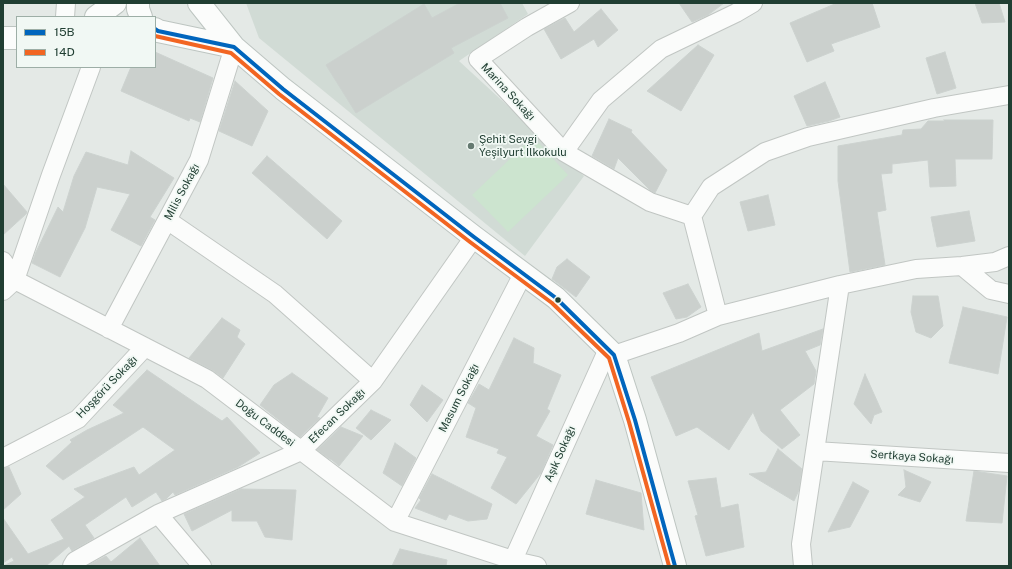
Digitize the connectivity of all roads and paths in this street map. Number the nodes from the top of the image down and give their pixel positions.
1 (66, 3) edge
2 (115, 3) edge
3 (138, 3) edge
4 (199, 3) edge
5 (570, 3) edge
6 (753, 3) edge
7 (65, 16) edge
8 (97, 16) edge
9 (142, 16) edge
10 (161, 31) edge
11 (3, 38) edge
12 (16, 38) edge
13 (234, 46) junction
14 (91, 68) edge
15 (1009, 95) edge
16 (564, 152) junction
17 (692, 216) junction
18 (167, 220) junction
19 (474, 237) junction
20 (1009, 256) edge
21 (3, 261) edge
22 (962, 266) junction
23 (523, 274) junction
24 (840, 285) junction
25 (9, 286) edge
26 (1009, 294) edge
27 (718, 316) junction
28 (109, 329) junction
29 (145, 347) junction
30 (611, 352) junction
31 (373, 381) junction
32 (301, 451) junction
33 (815, 451) junction
34 (3, 458) edge
35 (1009, 463) edge
36 (158, 514) junction
37 (395, 522) junction
38 (513, 560) junction
39 (72, 566) edge
40 (202, 566) edge
41 (537, 566) edge
42 (675, 566) edge
43 (803, 566) edge

1 - 7 street
2 - 8 street
3 - 9 street
4 - 10 street
4 - 13 street
5 - 16 street, Marina Sokağı
6 - 16 street
10 - 13 street
11 - 12 street
13 - 18 street, Milis Sokağı
13 - 19 street
14 - 25 street
15 - 17 street
16 - 17 street, Marina Sokağı
17 - 27 street
18 - 28 street, Milis Sokağı
18 - 31 street
19 - 23 street
19 - 31 street, Efecan Sokağı
20 - 22 street
21 - 25 street
22 - 24 street
22 - 26 street
23 - 30 street
23 - 37 street, Masum Sokağı
24 - 27 street
24 - 33 street
25 - 28 street, Doğu Caddesi
27 - 30 street
28 - 29 street, Doğu Caddesi
29 - 32 street, Doğu Caddesi
29 - 34 street, Hoşgörü Sokağı
30 - 38 street, Aşık Sokağı
30 - 42 street
31 - 32 street, Efecan Sokağı
32 - 36 street
32 - 37 street, Doğu Caddesi
33 - 35 street, Sertkaya Sokağı
33 - 43 street
36 - 39 street
36 - 40 street
37 - 38 street, Doğu Caddesi
38 - 41 street, Doğu Caddesi

